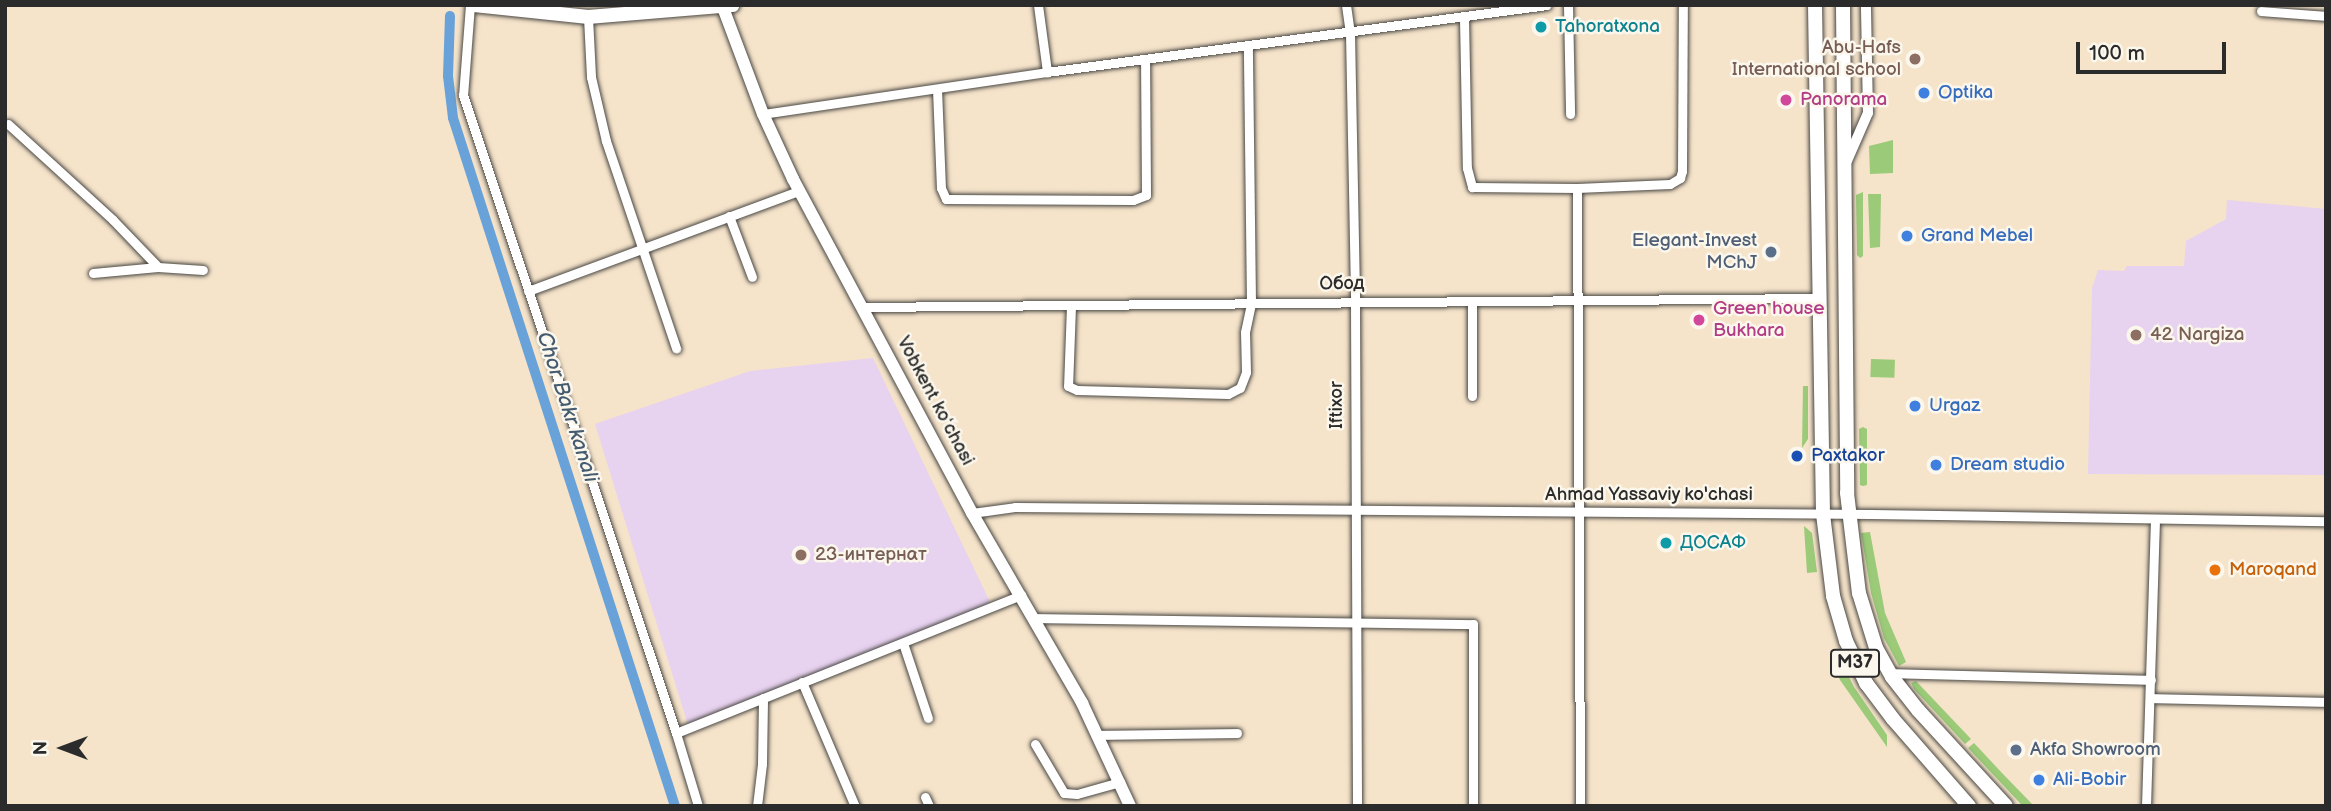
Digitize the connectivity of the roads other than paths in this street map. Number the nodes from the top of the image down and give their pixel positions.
1 (472, 5) edge
2 (1038, 5) edge
3 (1346, 5) edge
4 (1548, 5) edge
5 (1568, 5) edge
6 (1683, 5) edge
7 (1815, 5) edge
8 (1843, 5) edge
9 (1866, 5) edge
10 (726, 6) edge
11 (2261, 11) dead end
12 (2326, 16) edge
13 (588, 17) junction
14 (1464, 18) junction
15 (1350, 33) junction
16 (1248, 46) junction
17 (1145, 59) junction
18 (1047, 72) junction
19 (937, 89) junction
20 (763, 114) junction
21 (1570, 114) dead end
22 (8, 124) dead end
23 (1843, 173) junction
24 (1577, 188) junction
25 (799, 191) junction
26 (729, 216) junction
27 (641, 249) junction
28 (158, 267) junction
29 (202, 270) dead end
30 (93, 273) dead end
31 (752, 277) dead end
32 (528, 290) junction
33 (1820, 298) junction
34 (1577, 300) junction
35 (1472, 301) junction
36 (1355, 302) junction
37 (1251, 303) junction
38 (1071, 306) junction
39 (864, 307) junction
40 (676, 348) dead end
41 (1472, 396) dead end
42 (1355, 510) junction
43 (972, 513) junction
44 (1578, 513) junction
45 (1848, 513) junction
46 (1823, 514) junction
47 (2155, 519) junction
48 (2326, 521) edge
49 (1021, 595) junction
50 (1034, 618) junction
51 (1355, 622) junction
52 (902, 643) junction
53 (1890, 673) junction
54 (2151, 680) junction
55 (802, 682) junction
56 (763, 698) junction
57 (2150, 698) junction
58 (2326, 702) edge
59 (928, 718) dead end
60 (676, 733) junction
61 (1237, 733) dead end
62 (1097, 735) junction
63 (1035, 744) dead end
64 (1120, 782) junction
65 (698, 806) edge
66 (757, 806) edge
67 (855, 806) edge
68 (1130, 806) edge
69 (1357, 806) edge
70 (1473, 806) edge
71 (1580, 806) edge
72 (1969, 806) edge
73 (2006, 806) edge
74 (2146, 806) edge

1 - 13 main road
1 - 32 street
2 - 18 street
3 - 15 street, Iftixor
4 - 14 street
5 - 21 street
6 - 24 street
7 - 33 main road, M37
8 - 23 main road, M37
9 - 23 street
10 - 13 main road
10 - 20 main road, Vobkent koʻchasi
11 - 12 street
13 - 27 street
14 - 15 street
14 - 24 street
15 - 16 street
15 - 36 street, Iftixor
16 - 17 street
16 - 37 street
17 - 18 street
17 - 19 street
18 - 19 street
19 - 20 street
20 - 25 main road, Vobkent koʻchasi
22 - 28 street
23 - 45 main road, M37
24 - 34 street
25 - 26 street
25 - 39 main road, Vobkent koʻchasi
26 - 27 street
26 - 31 street
27 - 32 street
27 - 40 street
28 - 29 street
28 - 30 street
32 - 60 street
33 - 34 street, Обод
33 - 46 main road, M37
34 - 35 street, Обод
34 - 44 street
35 - 36 street, Обод
35 - 41 street
36 - 37 street, Обод
36 - 42 street, Iftixor
37 - 38 street, Обод
37 - 38 street
38 - 39 street, Обод
39 - 43 main road, Vobkent koʻchasi
42 - 43 street, Ahmad Yassaviy ko'chasi
42 - 44 street, Ahmad Yassaviy ko'chasi
42 - 51 street, Iftixor
43 - 49 main road, Vobkent koʻchasi
44 - 46 street, Ahmad Yassaviy ko'chasi
44 - 71 street
45 - 46 street, Ahmad Yassaviy ko'chasi
45 - 47 street, Ahmad Yassaviy ko'chasi
45 - 53 main road, M37
46 - 72 main road, M37
47 - 48 street, Ahmad Yassaviy ko'chasi
47 - 54 street
49 - 50 main road, Vobkent koʻchasi
49 - 52 street
50 - 51 street
50 - 62 main road, Vobkent koʻchasi
51 - 69 street, Iftixor
51 - 70 street
52 - 55 street
52 - 59 street
53 - 54 street
53 - 73 main road, M37
54 - 57 street
55 - 56 street
55 - 67 street
56 - 60 street
56 - 66 street
57 - 58 street
57 - 74 street
60 - 65 street
61 - 62 street
62 - 64 main road, Vobkent koʻchasi
63 - 64 street
64 - 68 main road, Vobkent koʻchasi

